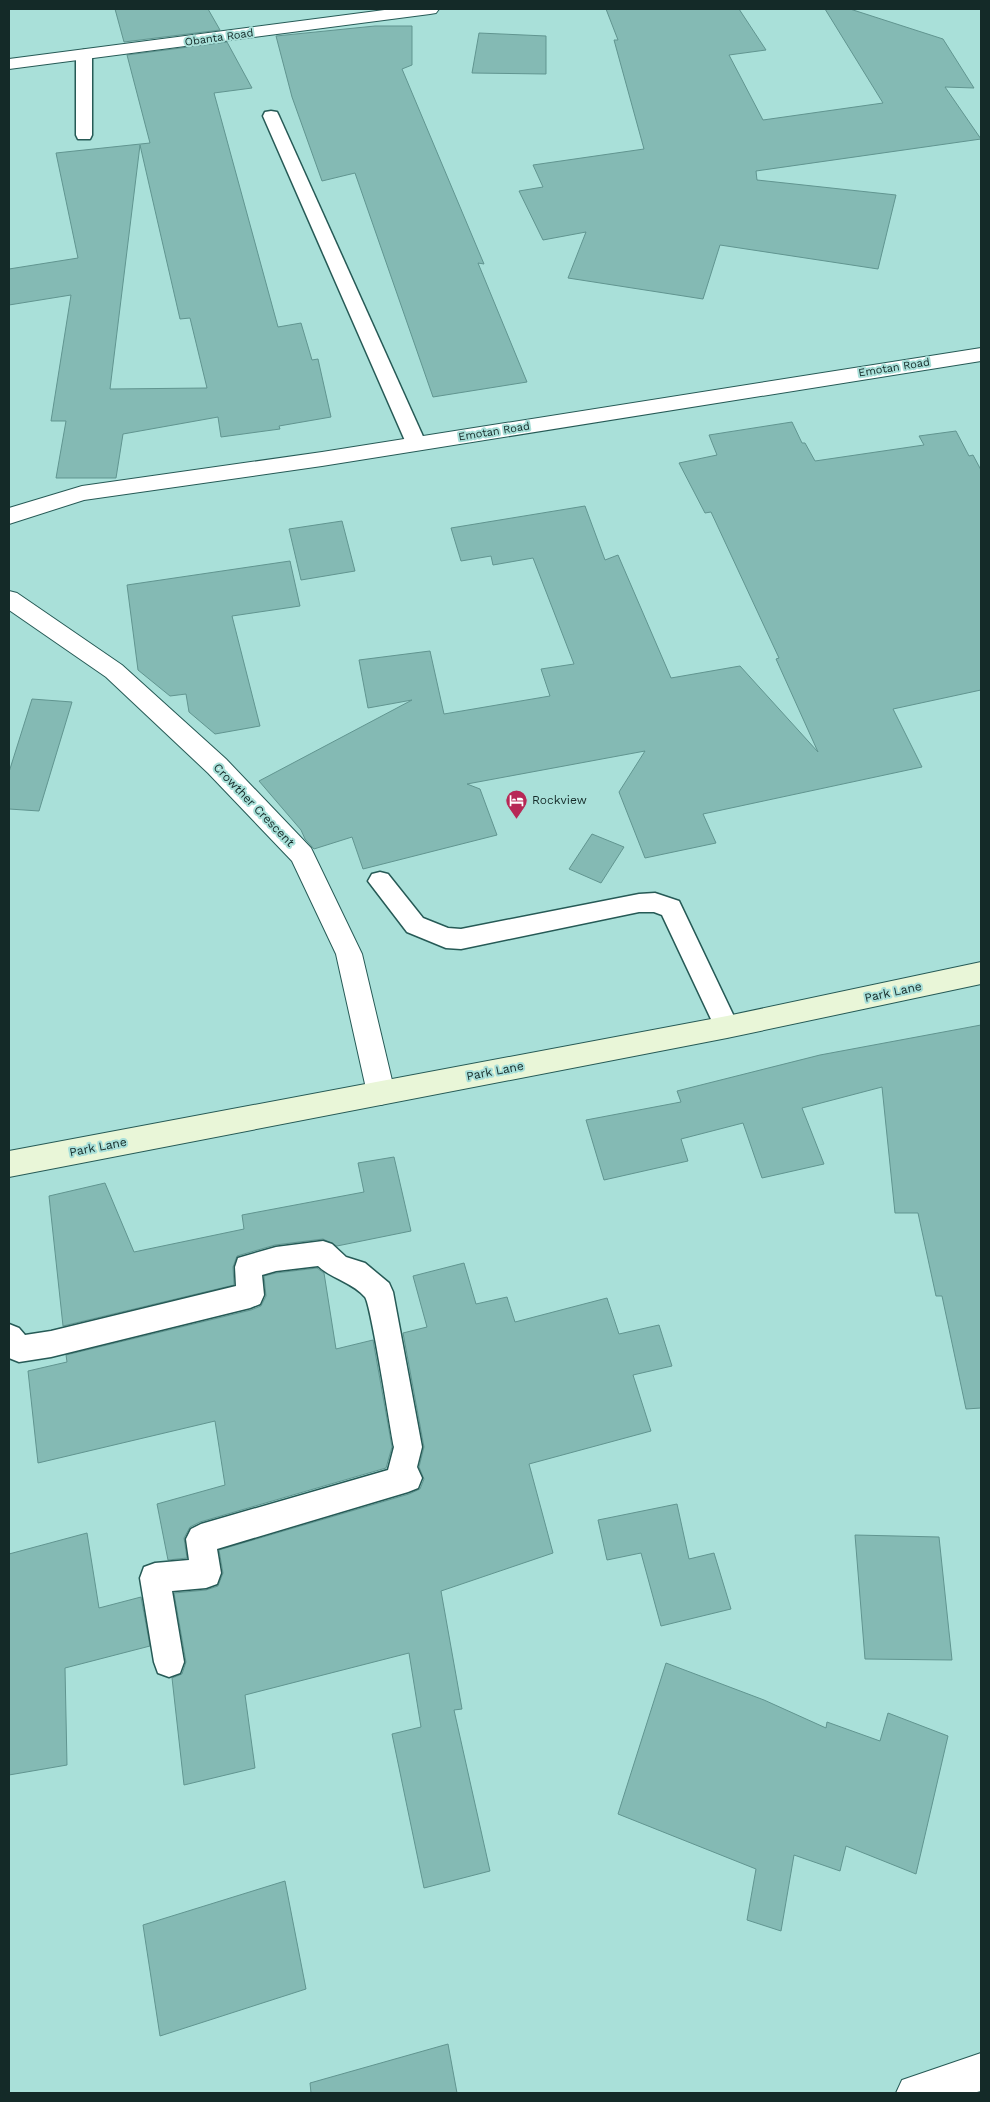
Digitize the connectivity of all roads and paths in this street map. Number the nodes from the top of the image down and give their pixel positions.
1 (430, 9) edge
2 (84, 55) junction
3 (9, 64) edge
4 (271, 116) dead end
5 (84, 136) dead end
6 (981, 354) edge
7 (416, 443) junction
8 (9, 516) edge
9 (9, 599) edge
10 (380, 882) dead end
11 (981, 974) edge
12 (727, 1027) junction
13 (381, 1093) junction
14 (9, 1164) edge
15 (9, 1337) edge
16 (168, 1662) dead end
17 (981, 2072) edge
18 (915, 2093) edge

1 - 2 street, Obanta Road
2 - 3 street, Obanta Road
2 - 5 lane
4 - 7 lane
6 - 7 street, Emotan Road
7 - 8 street, Emotan Road
9 - 13 street, Crowther Crescent
10 - 12 lane
11 - 12 street, Park Lane
12 - 13 street, Park Lane
13 - 14 street, Park Lane
15 - 16 lane
17 - 18 street

